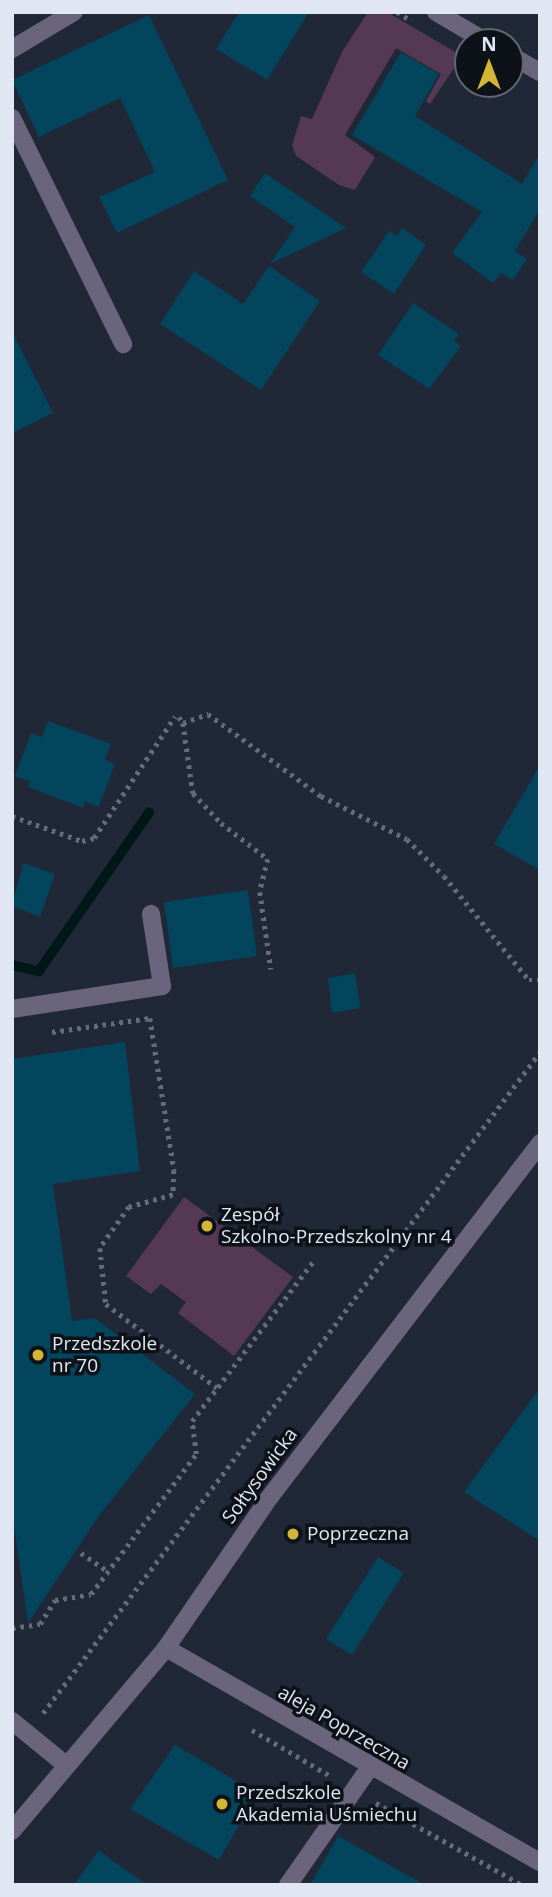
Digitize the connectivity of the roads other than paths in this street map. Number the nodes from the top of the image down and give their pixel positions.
1 (74, 12) edge
2 (436, 12) edge
3 (463, 28) edge
4 (12, 49) edge
5 (524, 63) edge
6 (540, 72) edge
7 (12, 118) edge
8 (123, 344) dead end
9 (151, 915) dead end
10 (12, 1009) edge
11 (540, 1143) edge
12 (166, 1648) junction
13 (12, 1721) edge
14 (66, 1765) junction
15 (370, 1767) junction
16 (12, 1831) edge
17 (540, 1862) edge
18 (288, 1885) edge

1 - 4 street
2 - 3 street
5 - 6 street
7 - 8 street
9 - 10 street
11 - 12 street, Sołtysowicka
12 - 14 street, Sołtysowicka
12 - 15 street, aleja Poprzeczna
13 - 14 street
14 - 16 street, Sołtysowicka
15 - 17 street, aleja Poprzeczna
15 - 18 street

